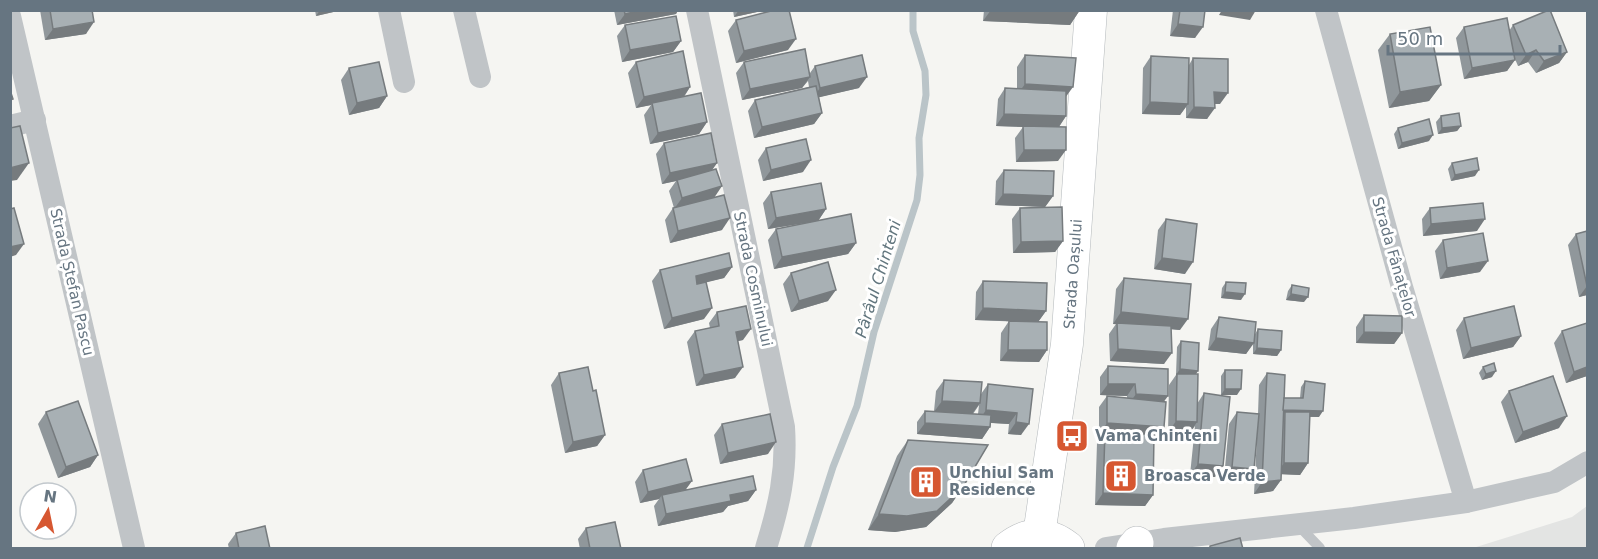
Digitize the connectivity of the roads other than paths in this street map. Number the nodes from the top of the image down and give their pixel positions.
1 (388, 10) edge
2 (465, 10) edge
3 (697, 10) edge
4 (1091, 10) edge
5 (1326, 10) edge
6 (10, 16) edge
7 (480, 77) dead end
8 (405, 82) dead end
9 (35, 120) junction
10 (10, 126) edge
11 (1587, 462) edge
12 (1466, 502) junction
13 (1297, 523) junction
14 (1054, 542) edge
15 (1125, 547) edge
16 (134, 549) edge
17 (766, 549) edge
18 (1008, 549) edge
19 (1320, 549) edge

1 - 8 street
2 - 7 street
3 - 17 street, Strada Cosminului
4 - 14 main road, Strada Oașului
5 - 12 street, Strada Fânațelor
6 - 9 street, Strada Ștefan Pascu
9 - 10 street
9 - 16 street, Strada Ștefan Pascu
11 - 12 street
12 - 13 street
13 - 15 street
13 - 19 lane
14 - 18 main road

